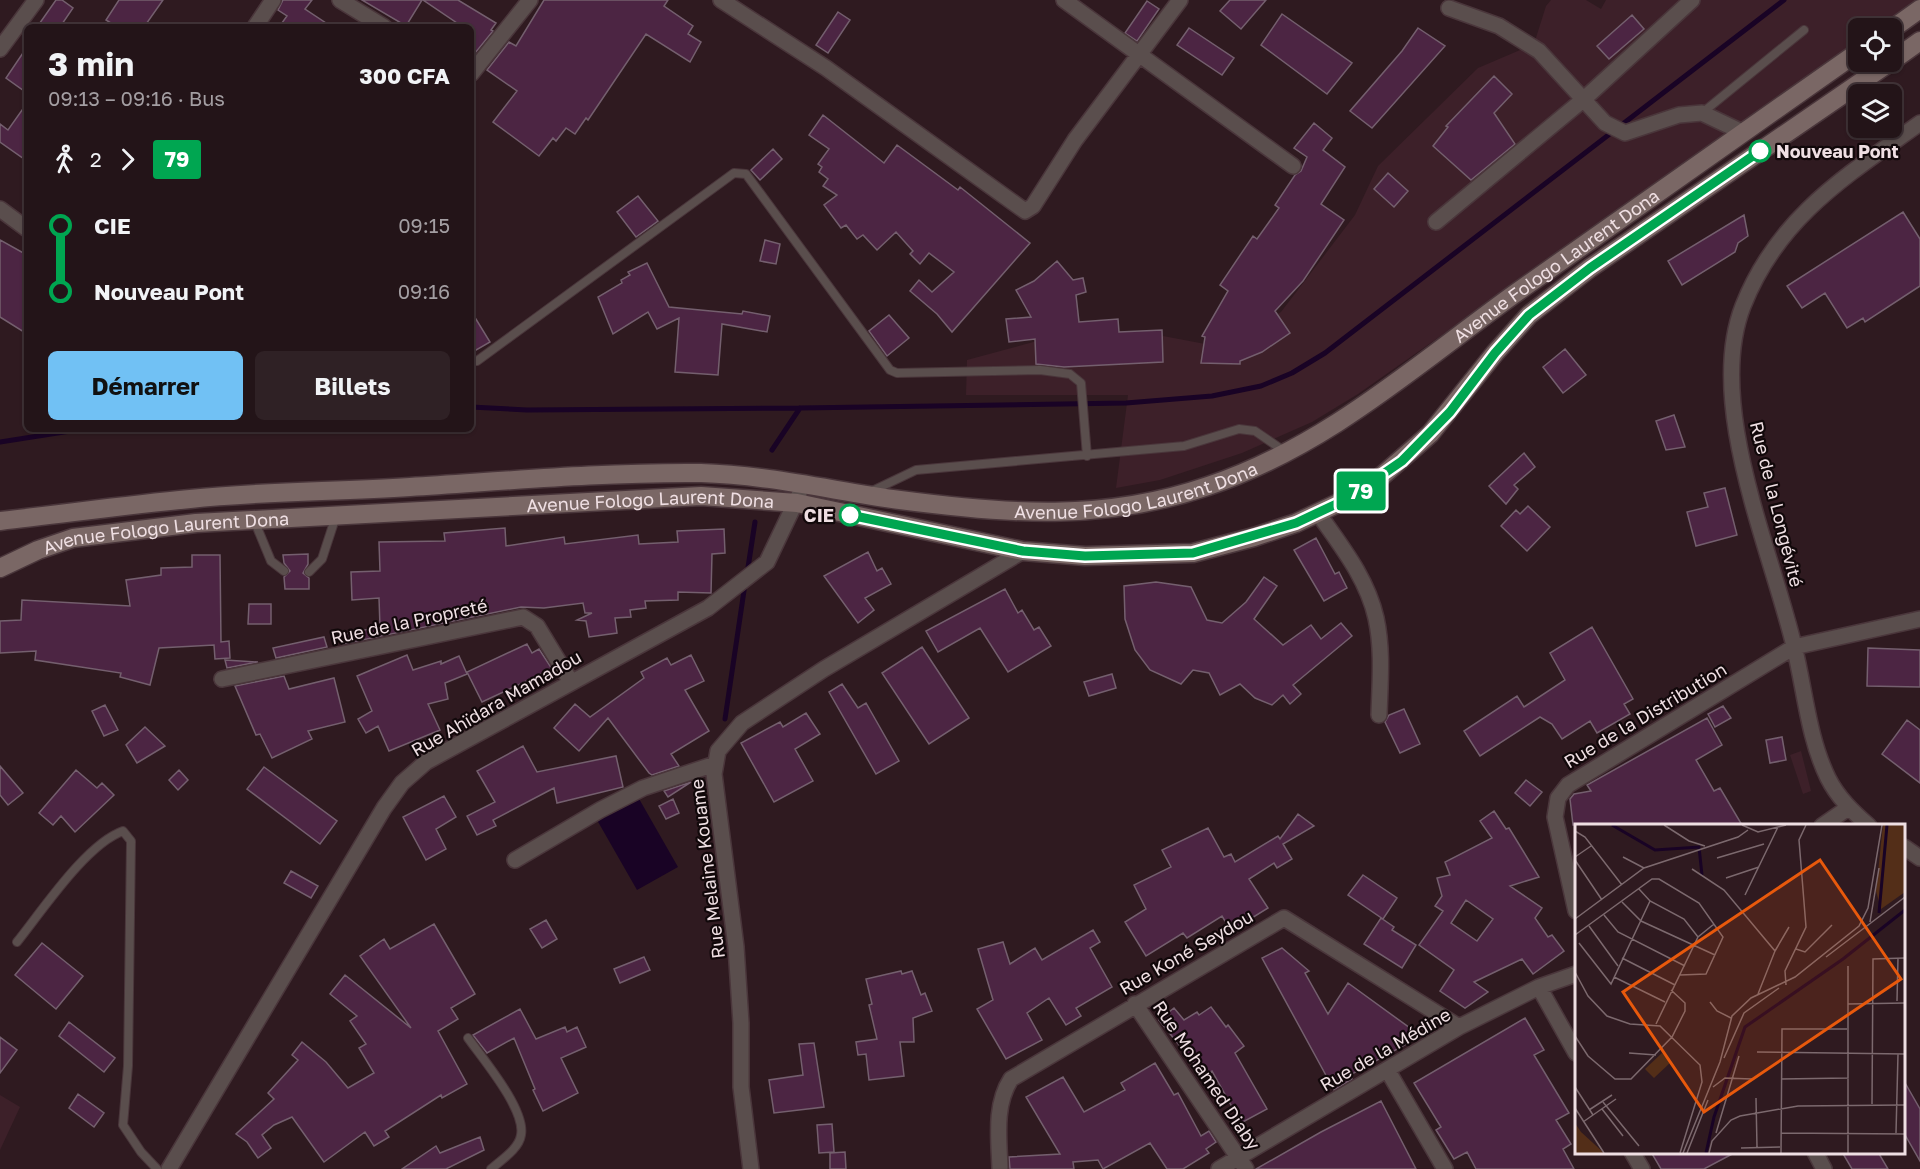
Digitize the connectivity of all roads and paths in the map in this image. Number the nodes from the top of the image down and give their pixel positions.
1 (36, 0) edge
2 (273, 0) edge
3 (340, 0) edge
4 (530, 0) edge
5 (721, 0) edge
6 (1064, 0) edge
7 (1180, 0) edge
8 (1692, 0) edge
9 (1449, 8) dead end
10 (1920, 9) edge
11 (1902, 22) edge
12 (257, 24) edge
13 (379, 24) edge
14 (1804, 30) dead end
15 (1920, 41) edge
16 (0, 49) edge
17 (1902, 53) edge
18 (1141, 55) junction
19 (1848, 59) edge
20 (474, 70) edge
21 (1875, 72) edge
22 (1584, 99) junction
23 (1702, 113) junction
24 (1920, 123) edge
25 (1744, 133) junction
26 (1293, 166) dead end
27 (0, 209) edge
28 (1436, 222) dead end
29 (24, 227) edge
30 (477, 361) dead end
31 (1286, 452) junction
32 (1087, 456) junction
33 (802, 483) junction
34 (867, 494) junction
35 (797, 503) junction
36 (1318, 513) junction
37 (336, 516) junction
38 (254, 520) junction
39 (0, 521) edge
40 (1023, 551) junction
41 (0, 568) edge
42 (284, 571) dead end
43 (309, 572) dead end
44 (1920, 619) edge
45 (1794, 647) junction
46 (222, 679) dead end
47 (571, 682) junction
48 (1379, 715) dead end
49 (714, 764) junction
50 (1848, 808) junction
51 (1824, 824) edge
52 (1868, 824) edge
53 (1905, 848) edge
54 (1920, 858) edge
55 (515, 860) dead end
56 (1575, 907) edge
57 (17, 942) dead end
58 (1575, 974) edge
59 (1539, 987) junction
60 (1135, 1004) junction
61 (1459, 1027) junction
62 (468, 1038) dead end
63 (1575, 1051) edge
64 (1388, 1071) junction
65 (1633, 1154) edge
66 (1816, 1154) edge
67 (1242, 1162) edge
68 (157, 1169) edge
69 (169, 1169) edge
70 (491, 1169) edge
71 (752, 1169) edge
72 (1000, 1169) edge
73 (1219, 1169) edge
74 (1445, 1169) edge
75 (1642, 1169) edge
76 (1824, 1169) edge

1 - 16 street
2 - 12 street
3 - 13 street
4 - 20 street
5 - 18 street
6 - 18 street
7 - 18 street
8 - 22 street
9 - 22 street
10 - 11 main road
14 - 23 lane
15 - 17 main road, Avenue Fologo Laurent Dona
18 - 26 street
19 - 25 main road, Avenue Fologo Laurent Dona
21 - 36 main road, Avenue Fologo Laurent Dona
22 - 23 street
22 - 28 street
23 - 25 street
24 - 45 street, Rue de la Longévité
25 - 31 main road, Avenue Fologo Laurent Dona
27 - 29 street
30 - 32 lane
31 - 32 lane
31 - 34 main road, Avenue Fologo Laurent Dona
32 - 34 lane
33 - 34 main road, Avenue Fologo Laurent Dona
33 - 35 street, Rue Ahïdara Mamadou
33 - 39 main road, Avenue Fologo Laurent Dona
35 - 37 main road, Avenue Fologo Laurent Dona
35 - 40 main road, Avenue Fologo Laurent Dona
35 - 47 street, Rue Ahïdara Mamadou
36 - 40 main road, Avenue Fologo Laurent Dona
36 - 48 street
37 - 38 main road, Avenue Fologo Laurent Dona
37 - 43 lane
38 - 41 main road, Avenue Fologo Laurent Dona
38 - 42 lane
40 - 49 street, Rue Melaine Kouame
44 - 45 street
45 - 50 street, Rue de la Longévité
45 - 56 street, Rue de la Distribution
46 - 47 street, Rue de la Propreté
47 - 69 street, Rue Ahïdara Mamadou
49 - 55 street
49 - 71 street, Rue Melaine Kouame
50 - 51 street
50 - 52 street, Rue de la Longévité
53 - 54 street
57 - 68 lane
58 - 59 street, Rue de la Médine
59 - 61 street, Rue de la Médine
59 - 63 street
60 - 61 street, Rue Koné Seydou
60 - 67 street, Rue Mohamed Diaby
60 - 72 street, Rue Koné Seydou
61 - 64 street, Rue de la Médine
62 - 70 lane
64 - 67 street, Rue de la Médine
64 - 74 street
65 - 75 street
66 - 76 street
67 - 73 street, Rue de la Médine

